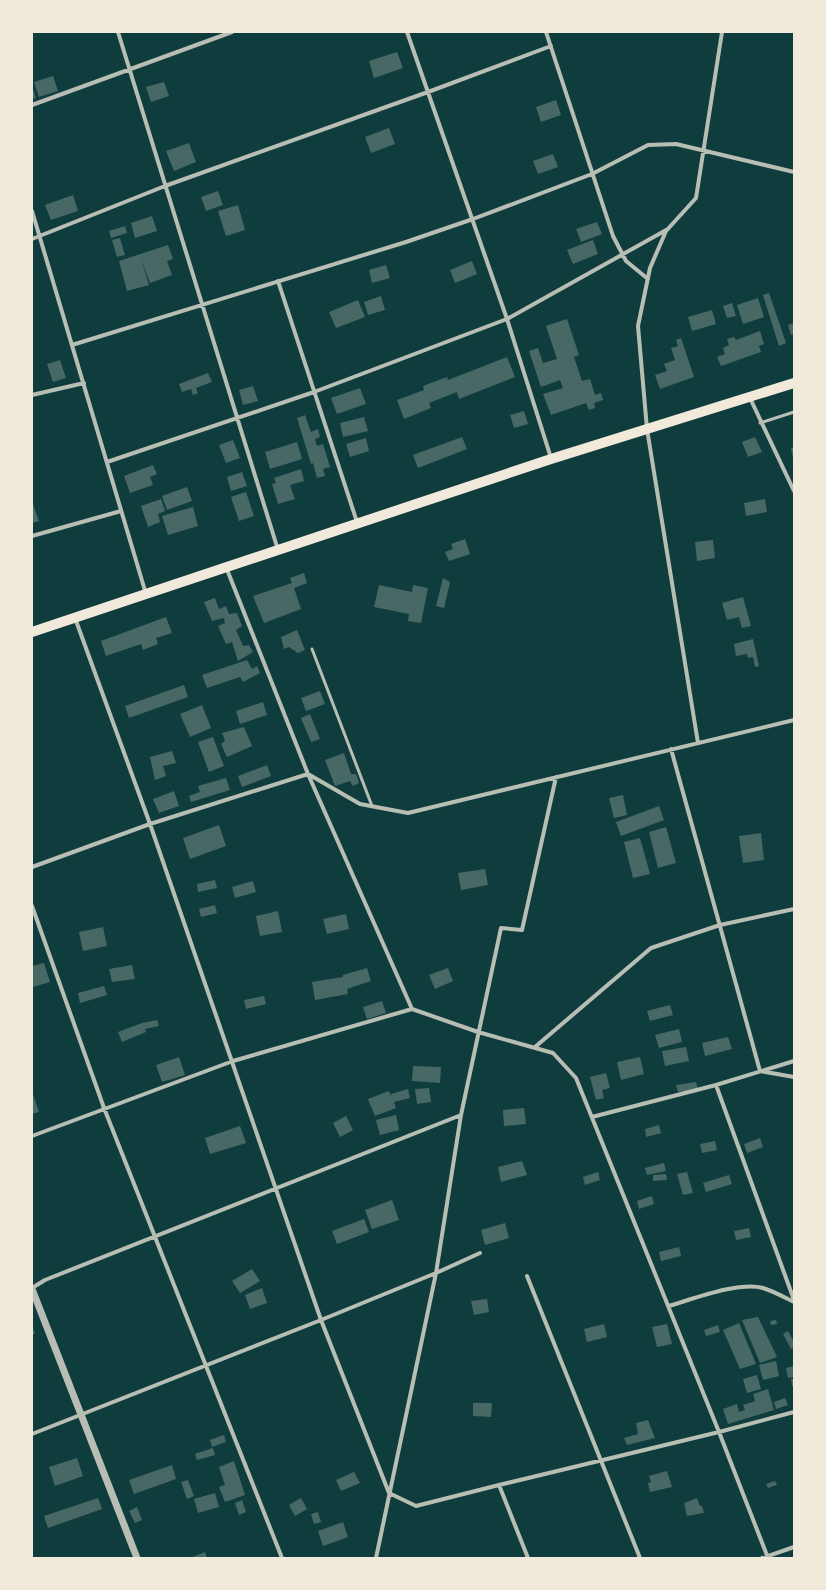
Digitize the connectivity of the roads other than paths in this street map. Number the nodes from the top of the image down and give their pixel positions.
1 (118, 32) edge
2 (232, 32) edge
3 (407, 32) edge
4 (546, 32) edge
5 (722, 32) edge
6 (551, 46) junction
7 (130, 69) junction
8 (428, 92) junction
9 (32, 105) edge
10 (704, 150) junction
11 (794, 172) edge
12 (592, 174) junction
13 (165, 186) junction
14 (32, 211) edge
15 (473, 219) junction
16 (670, 228) junction
17 (39, 236) junction
18 (32, 238) edge
19 (622, 254) junction
20 (648, 279) junction
21 (278, 282) junction
22 (202, 305) junction
23 (507, 319) junction
24 (72, 345) junction
25 (84, 383) junction
26 (794, 383) edge
27 (314, 392) junction
28 (32, 396) edge
29 (750, 398) junction
30 (794, 412) edge
31 (237, 419) junction
32 (760, 423) junction
33 (647, 429) junction
34 (551, 459) junction
35 (107, 462) junction
36 (794, 491) edge
37 (121, 512) junction
38 (358, 524) junction
39 (32, 536) edge
40 (278, 550) junction
41 (226, 566) junction
42 (146, 594) junction
43 (74, 617) junction
44 (32, 632) edge
45 (312, 648) dead end
46 (794, 720) edge
47 (698, 743) junction
48 (671, 750) junction
49 (308, 774) junction
50 (556, 777) junction
51 (372, 806) junction
52 (150, 824) junction
53 (32, 867) edge
54 (32, 906) edge
55 (794, 909) edge
56 (720, 925) junction
57 (412, 1009) junction
58 (478, 1032) junction
59 (535, 1047) junction
60 (233, 1061) junction
61 (794, 1061) edge
62 (760, 1071) junction
63 (794, 1077) edge
64 (716, 1085) junction
65 (104, 1108) junction
66 (461, 1115) junction
67 (592, 1117) junction
68 (32, 1136) edge
69 (274, 1188) junction
70 (154, 1236) junction
71 (480, 1253) dead end
72 (436, 1273) junction
73 (527, 1276) dead end
74 (32, 1289) edge
75 (794, 1301) edge
76 (669, 1306) junction
77 (320, 1320) junction
78 (206, 1364) junction
79 (794, 1412) edge
80 (82, 1414) junction
81 (719, 1432) junction
82 (32, 1434) edge
83 (600, 1462) junction
84 (499, 1485) junction
85 (389, 1493) junction
86 (794, 1547) edge
87 (768, 1557) edge
88 (137, 1558) edge
89 (282, 1558) edge
90 (376, 1558) edge
91 (528, 1558) edge
92 (640, 1558) edge
93 (762, 1558) edge

1 - 7 street
2 - 7 street
3 - 8 street
4 - 6 street
5 - 10 street
6 - 8 street
6 - 12 street
7 - 9 street
7 - 13 street
8 - 13 street
8 - 15 street
10 - 11 street
10 - 12 street
10 - 16 street
12 - 15 street
12 - 19 street
13 - 17 street
13 - 22 street
14 - 17 street
15 - 21 street
15 - 23 street
16 - 19 street
16 - 20 street
17 - 18 street
17 - 24 street
19 - 20 street
19 - 23 street
20 - 33 street
21 - 22 street
21 - 27 street
22 - 24 street
22 - 31 street
23 - 27 street
23 - 34 street
24 - 25 street
25 - 28 street
25 - 35 street
26 - 29 main road
27 - 31 street
27 - 38 street
29 - 32 street
29 - 33 main road
30 - 32 lane
31 - 35 street
31 - 40 street
32 - 36 street
33 - 34 main road
33 - 47 street
34 - 38 main road
35 - 37 street
37 - 39 street
37 - 42 street
38 - 40 main road
40 - 41 main road
41 - 42 main road
41 - 49 street
42 - 43 main road
43 - 44 main road
43 - 52 street
45 - 51 lane
46 - 47 street
47 - 48 street
48 - 50 street
48 - 56 street
49 - 51 street
49 - 52 street
49 - 57 street
50 - 51 street
50 - 58 street
52 - 53 street
52 - 60 street
54 - 65 street
55 - 56 street
56 - 59 street
56 - 62 street
57 - 58 street
57 - 60 street
58 - 59 street
58 - 66 street
59 - 67 street
60 - 65 street
60 - 69 street
61 - 62 street
62 - 63 street
62 - 64 street
64 - 67 street
64 - 75 street
65 - 68 street
65 - 70 street
66 - 69 street
66 - 72 street
67 - 76 street
69 - 70 street
69 - 77 street
70 - 74 street
70 - 78 street
71 - 72 street
72 - 77 street
72 - 85 street
73 - 83 street
74 - 80 street
75 - 76 street
76 - 81 street
77 - 78 street
77 - 85 street
78 - 80 street
78 - 89 street
79 - 81 street
80 - 82 street
80 - 88 street
81 - 83 street
81 - 87 street
83 - 84 street
83 - 92 street
84 - 85 street
84 - 91 street
85 - 90 street
86 - 87 street
87 - 93 street

